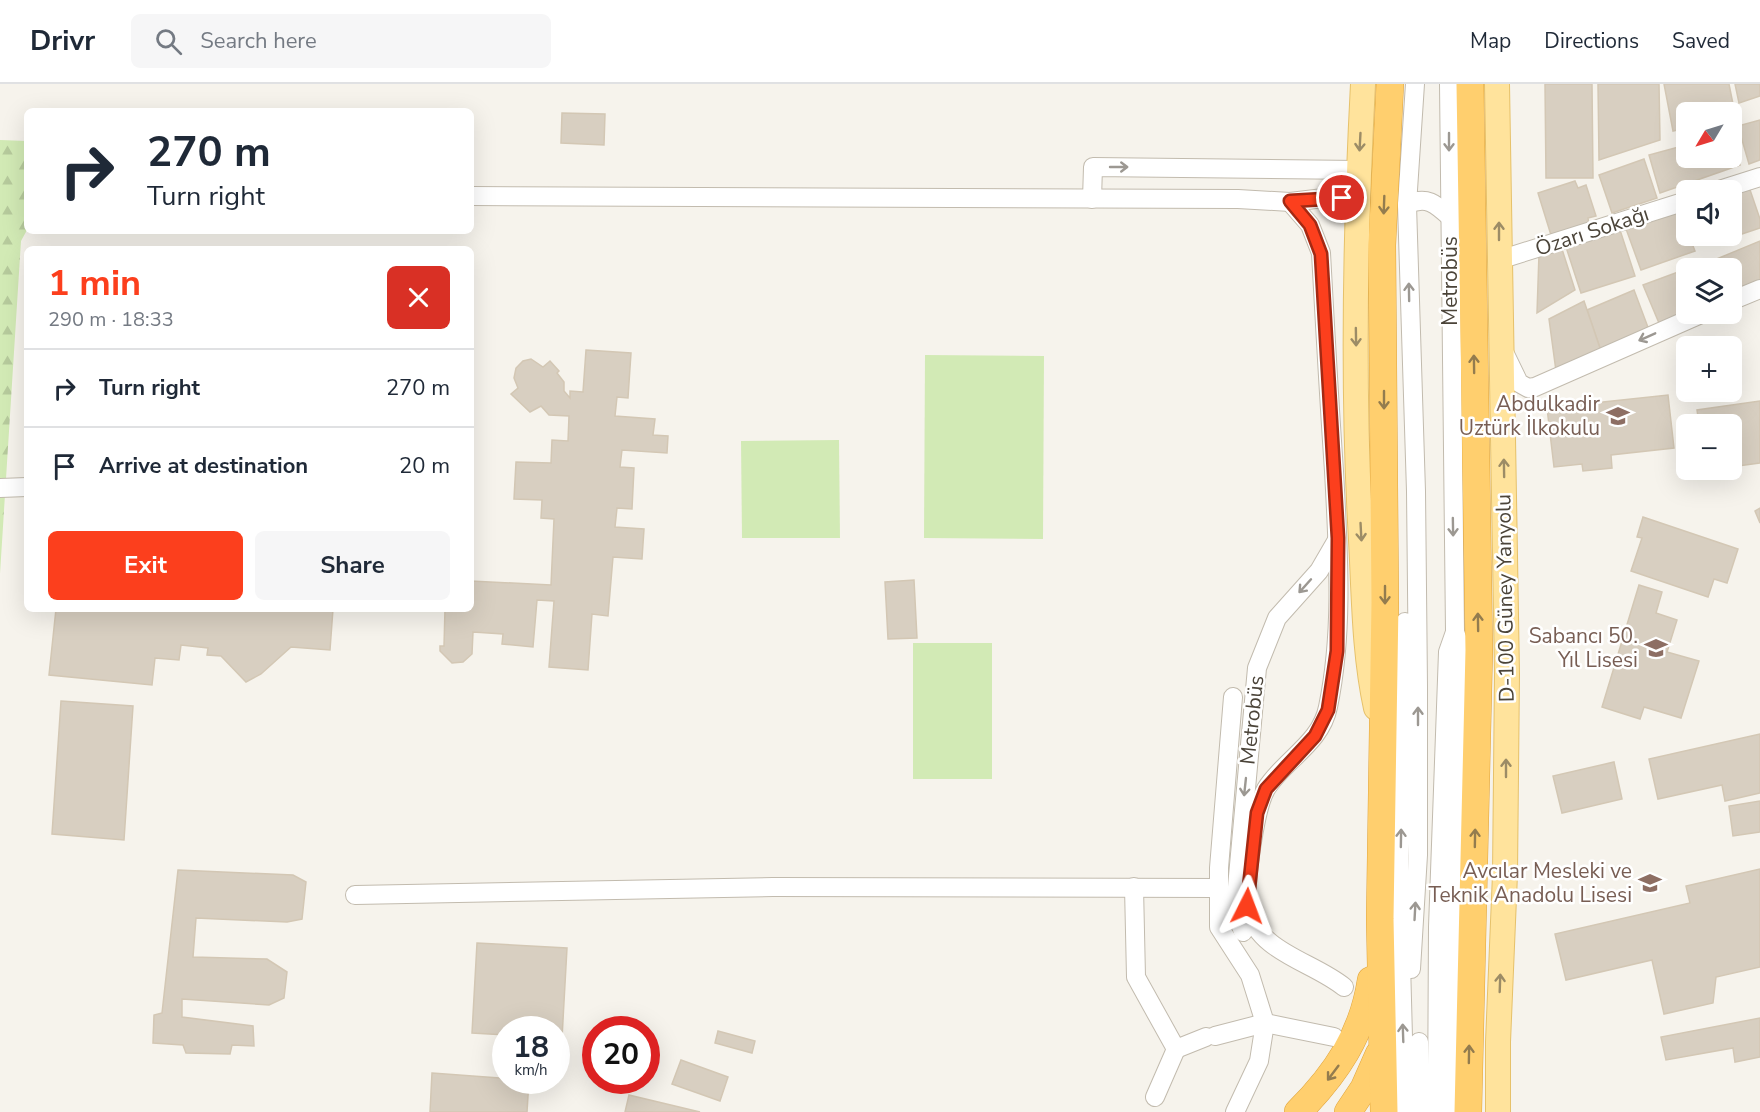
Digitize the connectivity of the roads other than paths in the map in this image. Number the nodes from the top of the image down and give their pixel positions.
1 (1362, 84) edge
2 (1390, 84) edge
3 (1415, 84) edge
4 (1449, 84) edge
5 (1470, 84) edge
6 (1497, 84) edge
7 (1359, 170) junction
8 (1760, 177) edge
9 (1742, 183) edge
10 (474, 196) edge
11 (1092, 199) junction
12 (1358, 199) junction
13 (1290, 201) junction
14 (1676, 204) edge
15 (1407, 205) junction
16 (1450, 217) junction
17 (1499, 260) junction
18 (1760, 289) edge
19 (1742, 296) edge
20 (1678, 324) edge
21 (1502, 347) junction
22 (1412, 392) junction
23 (24, 487) edge
24 (0, 488) edge
25 (1338, 538) junction
26 (1455, 632) junction
27 (1233, 698) dead end
28 (1383, 741) junction
29 (1134, 887) junction
30 (1219, 888) junction
31 (355, 895) dead end
32 (1380, 919) junction
33 (1437, 927) junction
34 (1265, 1023) junction
35 (1334, 1037) dead end
36 (1498, 1042) junction
37 (1383, 1045) junction
38 (1176, 1049) junction
39 (1438, 1064) junction
40 (1155, 1096) dead end
41 (1235, 1112) edge
42 (1298, 1112) edge
43 (1348, 1112) edge
44 (1384, 1112) edge
45 (1406, 1112) edge
46 (1422, 1112) edge
47 (1437, 1112) edge
48 (1450, 1112) edge
49 (1468, 1112) edge
50 (1498, 1112) edge
51 (1517, 1112) edge

1 -> 7 main road
2 -> 28 highway
3 - 15 street, Metrobüs
4 -> 16 street, Metrobüs
49 -> 5 highway
17 -> 6 main road, D-100 Güney Yanyolu
11 -> 7 street
7 - 12 main road
8 - 9 street
10 - 11 street
11 - 13 street
12 - 13 street
12 -> 28 main road
13 - 25 street, Metrobüs
14 - 17 street, Özarı Sokağı
15 - 16 street, Metrobüs
22 -> 15 street, Metrobüs
16 -> 26 street, Metrobüs
17 - 21 main road, D-100 Güney Yanyolu
18 - 19 street
20 -> 21 street
36 -> 21 main road, D-100 Güney Yanyolu
33 -> 22 street, Metrobüs
45 -> 22 street, Metrobüs
23 - 24 street
25 -> 25 street, Metrobüs
26 - 33 street, Metrobüs
26 - 48 street, Metrobüs
27 - 30 street
28 - 32 highway
29 - 30 street
29 - 31 street
29 - 38 street
30 - 34 street
32 - 37 highway
32 -> 42 highway
33 - 39 street, Metrobüs
34 - 35 street
34 - 38 street
34 - 41 street
36 - 50 main road, D-100 Güney Yanyolu
36 - 51 main road
37 - 43 highway
37 - 44 highway
38 - 40 street
39 - 46 street
39 - 47 street, Metrobüs

